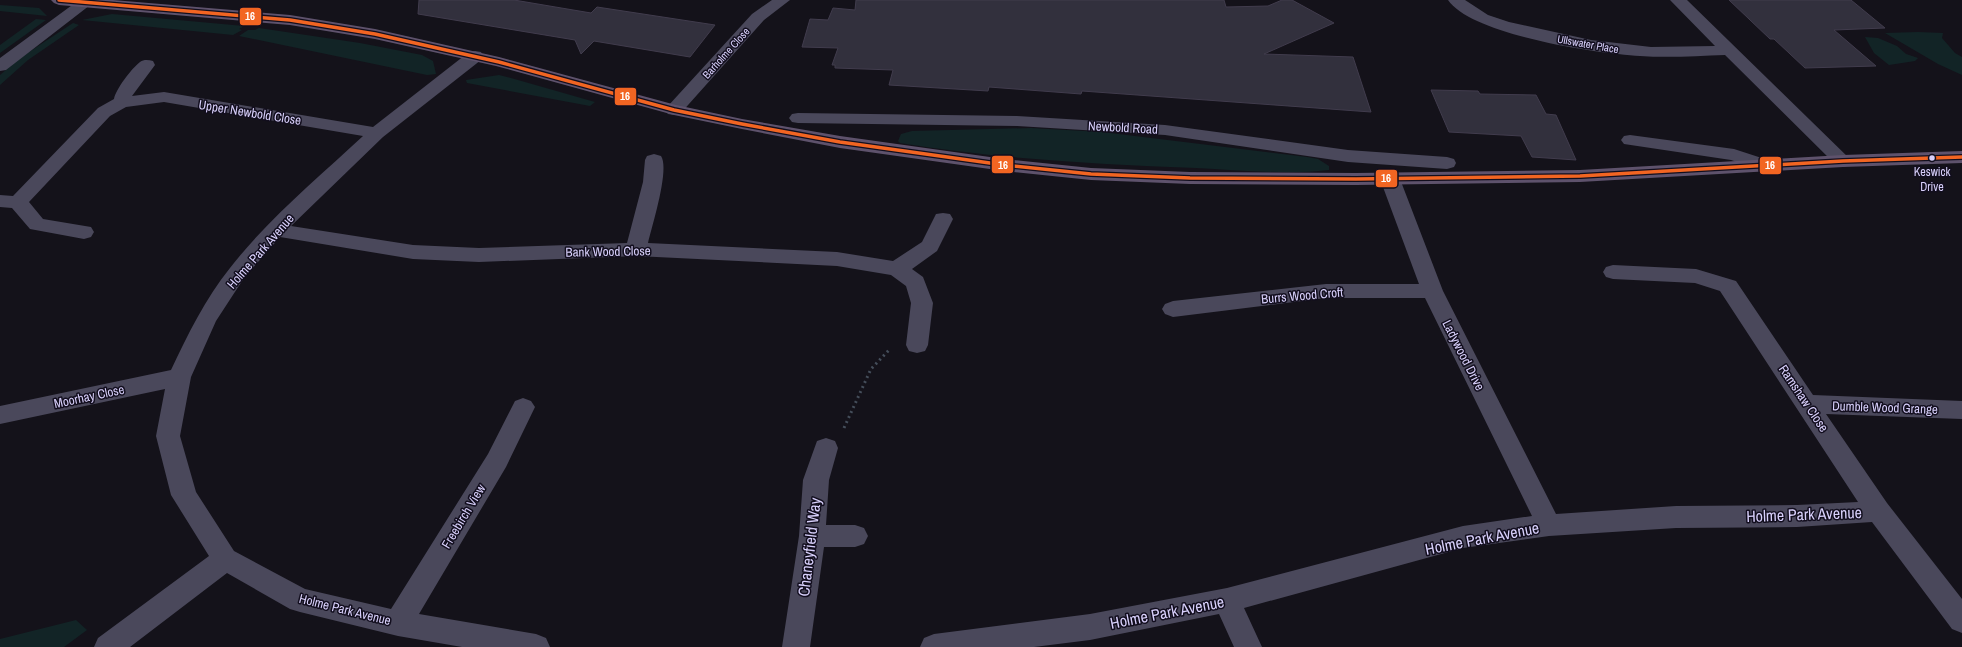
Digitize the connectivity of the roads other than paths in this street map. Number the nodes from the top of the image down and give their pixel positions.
1 (59, 0) edge
2 (782, 0) edge
3 (1456, 0) edge
4 (1678, 0) edge
5 (86, 2) junction
6 (1729, 50) junction
7 (475, 56) junction
8 (147, 65) dead end
9 (0, 66) edge
10 (122, 102) junction
11 (674, 110) junction
12 (798, 118) dead end
13 (881, 121) junction
14 (377, 133) junction
15 (1630, 140) dead end
16 (873, 147) junction
17 (1348, 156) junction
18 (1962, 156) edge
19 (654, 160) dead end
20 (1843, 161) junction
21 (1447, 163) dead end
22 (1767, 166) junction
23 (1356, 179) junction
24 (1390, 179) junction
25 (9, 202) edge
26 (943, 219) dead end
27 (275, 230) junction
28 (84, 232) dead end
29 (636, 249) junction
30 (897, 269) junction
31 (1613, 272) dead end
32 (1432, 291) junction
33 (1173, 309) dead end
34 (917, 345) dead end
35 (179, 377) junction
36 (1808, 404) junction
37 (523, 407) dead end
38 (1962, 410) edge
39 (0, 415) edge
40 (826, 448) road end
41 (1878, 511) junction
42 (1549, 525) junction
43 (812, 536) junction
44 (855, 536) dead end
45 (225, 559) junction
46 (1227, 600) junction
47 (1962, 620) edge
48 (398, 623) junction
49 (461, 640) edge
50 (108, 647) edge
51 (536, 647) edge
52 (796, 647) edge
53 (934, 647) edge
54 (1248, 647) edge

1 - 5 main road
2 - 11 street, Barholme Close
3 - 6 street, Ullswater Place
4 - 6 street
5 - 7 main road
5 - 9 street
6 - 20 street
7 - 11 main road
7 - 14 street, Holme Park Avenue
8 - 10 street
10 - 14 street, Upper Newbold Close
10 - 25 street, Upper Newbold Close
11 - 16 main road
12 - 13 street, Newbold Road
13 - 16 street
13 - 17 street, Newbold Road
14 - 27 street, Holme Park Avenue
15 - 22 street
16 - 23 main road
17 - 21 street, Newbold Road
17 - 23 street
18 - 20 main road
19 - 29 street
20 - 22 main road
22 - 24 main road
23 - 24 main road
24 - 32 street, Ladywood Drive
25 - 28 street
26 - 30 street
27 - 29 street, Bank Wood Close
27 - 35 street, Holme Park Avenue
29 - 30 street, Bank Wood Close
30 - 34 street, Bank Wood Close
31 - 36 street, Ramshaw Close
32 - 33 street, Burrs Wood Croft
32 - 42 street, Ladywood Drive
35 - 39 street, Moorhay Close
35 - 45 street, Holme Park Avenue
36 - 38 street, Dumble Wood Grange
36 - 41 street, Ramshaw Close
37 - 48 street, Freebirch View
40 - 43 street, Chaneyfield Way
41 - 42 street, Holme Park Avenue
41 - 47 street, Holme Park Avenue
42 - 46 street, Holme Park Avenue
43 - 44 street
43 - 52 street, Chaneyfield Way
45 - 48 street, Holme Park Avenue
45 - 50 street
46 - 53 street, Holme Park Avenue
46 - 54 street
48 - 49 street, Holme Park Avenue
49 - 51 street, Holme Park Avenue

